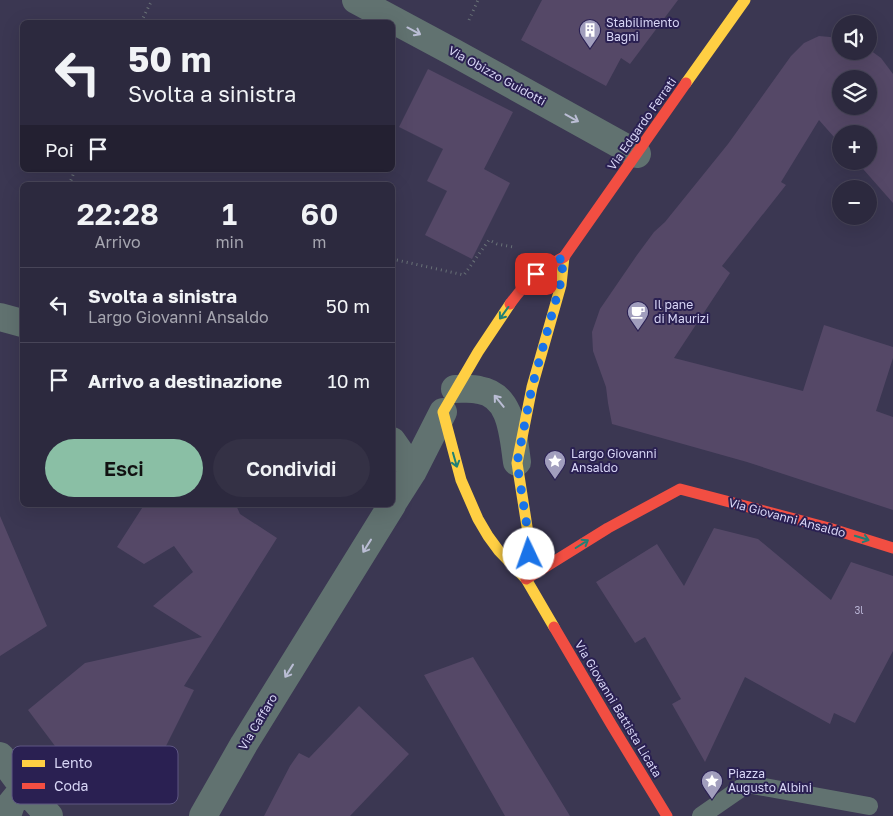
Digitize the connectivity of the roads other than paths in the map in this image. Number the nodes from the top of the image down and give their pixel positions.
1 (356, 0) edge
2 (743, 3) edge
3 (393, 20) edge
4 (395, 21) edge
5 (637, 154) junction
6 (564, 257) junction
7 (0, 318) edge
8 (20, 323) edge
9 (449, 400) junction
10 (395, 444) edge
11 (517, 463) junction
12 (413, 471) junction
13 (395, 500) edge
14 (391, 507) edge
15 (893, 548) edge
16 (526, 579) junction
17 (0, 756) edge
18 (12, 772) edge
19 (12, 803) edge
20 (38, 804) edge
21 (869, 806) dead end
22 (7, 816) edge
23 (49, 816) edge
24 (203, 816) edge
25 (667, 816) edge
26 (700, 816) edge

1 -> 3 street, Via Obizzo Guidotti
2 - 5 street, Via Edgardo Ferrati
4 -> 5 street, Via Obizzo Guidotti
5 - 6 street, Via Edgardo Ferrati
6 -> 9 street
6 - 11 street
7 - 8 street
11 -> 9 street
9 - 12 street
9 -> 16 street
10 - 12 street
11 - 16 street
12 - 13 street
14 -> 24 street, Via Caffaro
16 -> 15 street, Via Giovanni Ansaldo
16 - 25 street, Via Giovanni Battista Licata
17 - 18 street
19 - 22 street
20 - 23 street
21 - 26 lane

